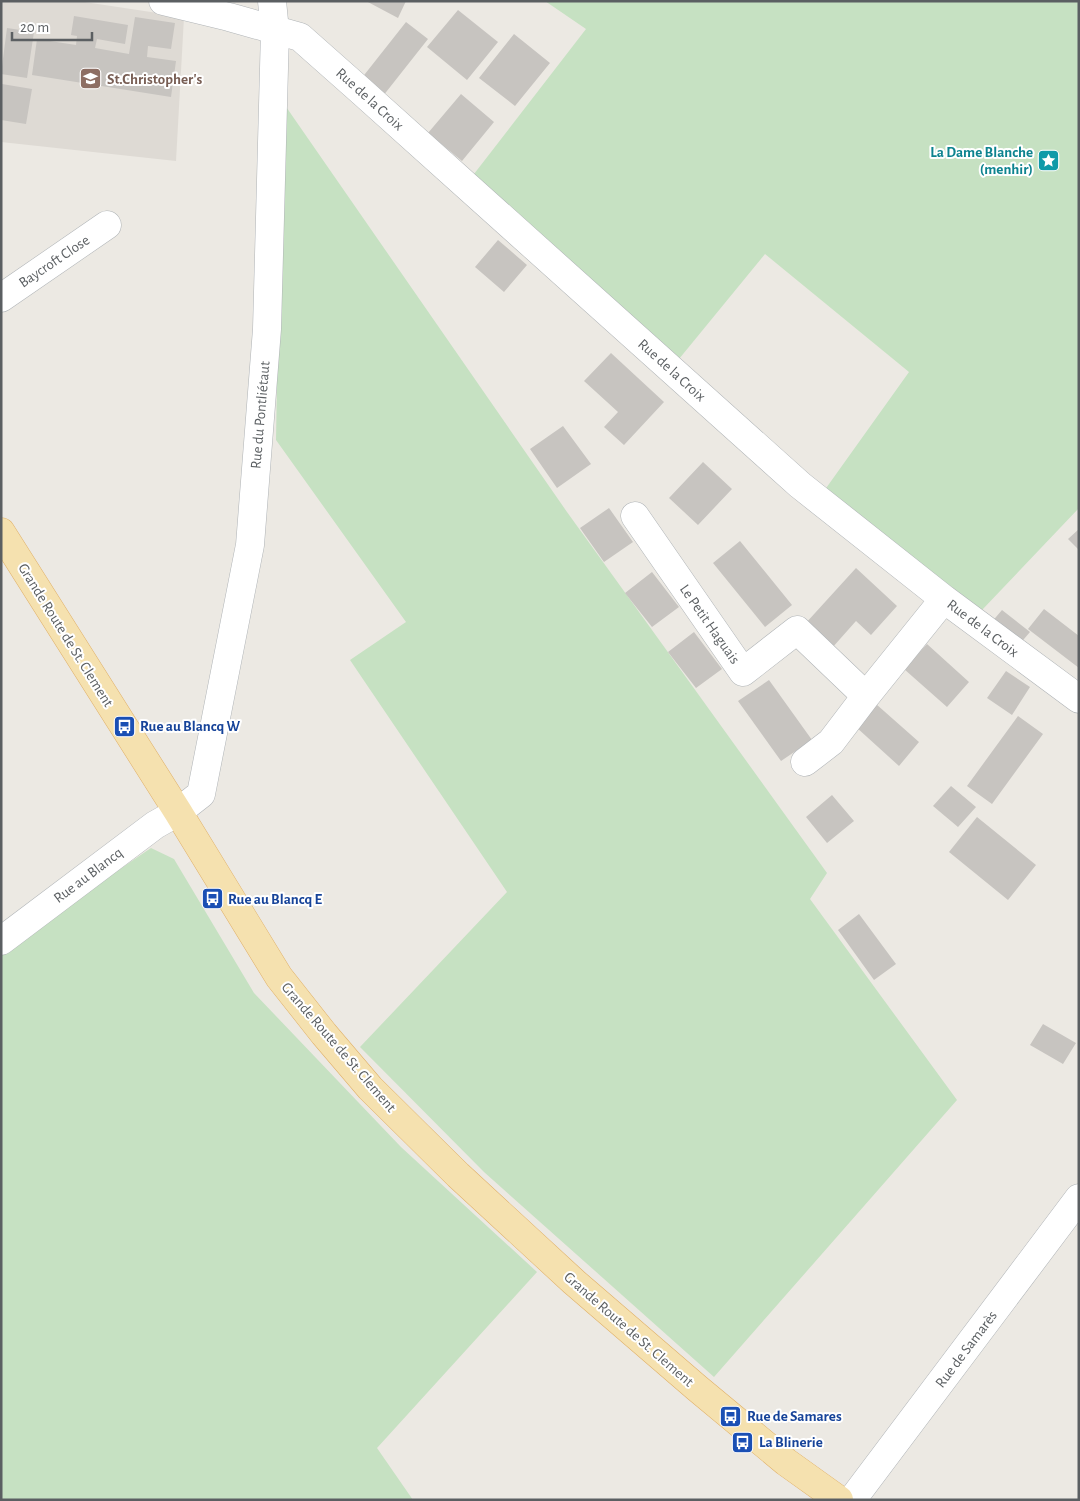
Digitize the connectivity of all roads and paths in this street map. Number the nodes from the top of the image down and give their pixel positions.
1 (163, 1) edge
2 (272, 1) edge
3 (232, 9) edge
4 (275, 31) junction
5 (108, 225) dead end
6 (1, 298) edge
7 (635, 516) dead end
8 (1, 532) edge
9 (944, 599) junction
10 (866, 696) junction
11 (1079, 699) edge
12 (805, 762) dead end
13 (178, 812) junction
14 (1, 941) edge
15 (1079, 1198) edge
16 (839, 1500) edge
17 (852, 1500) edge

1 - 3 street, Rue de la Croix
2 - 4 street, Rue du Pontliétaut
3 - 4 street, Rue de la Croix
4 - 9 street, Rue de la Croix
4 - 13 street, Rue du Pontliétaut
5 - 6 street, Baycroft Close
7 - 10 street, Le Petit Haguais
8 - 13 main road, Grande Route de St. Clement
9 - 10 street
9 - 11 street, Rue de la Croix
10 - 12 street
13 - 14 street, Rue au Blancq
13 - 16 main road, Grande Route de St. Clement
15 - 17 street, Rue de Samarès

